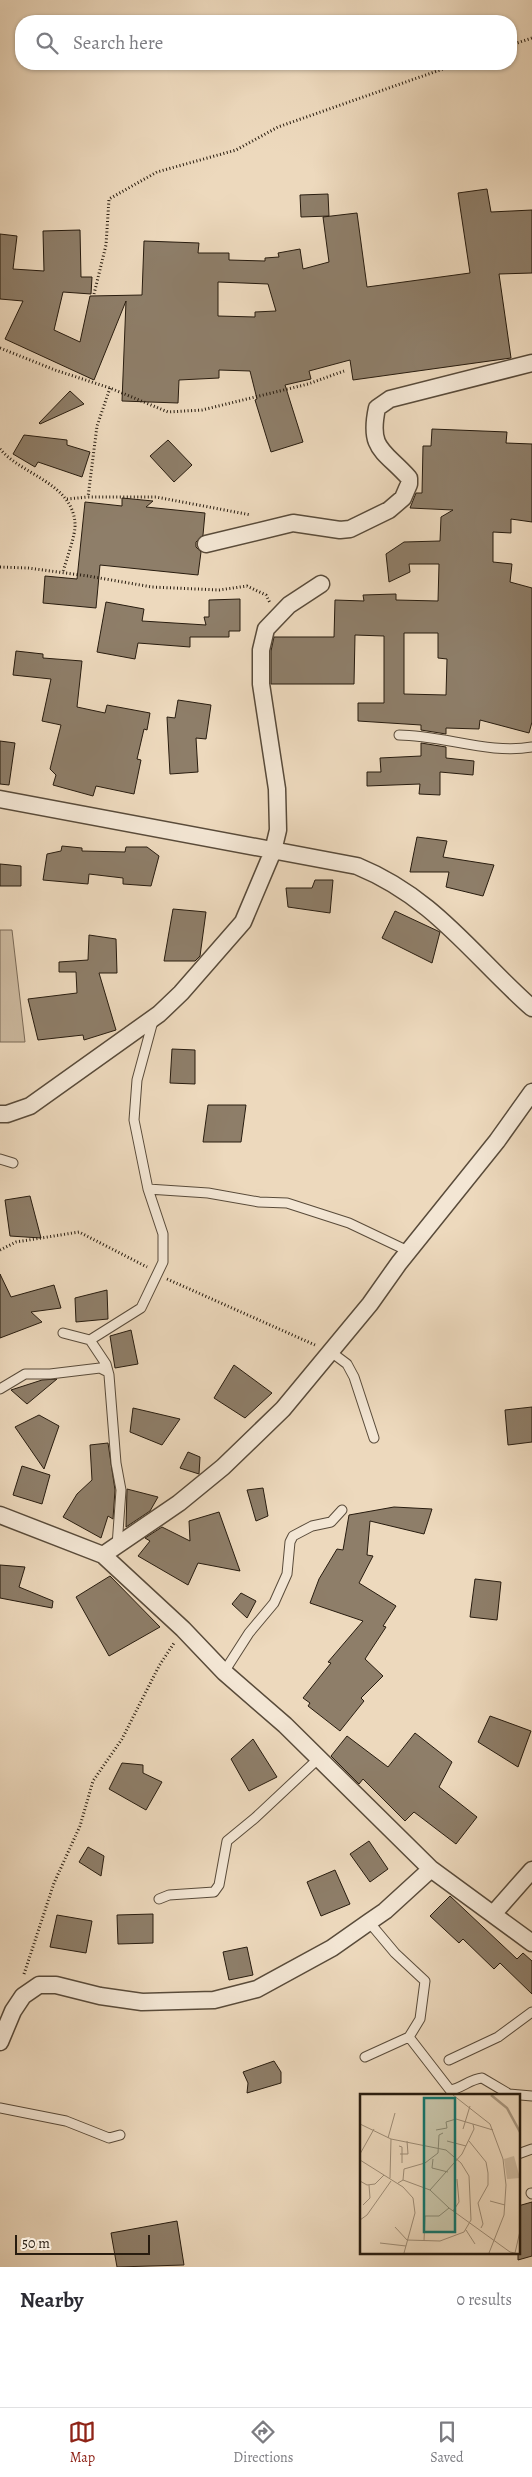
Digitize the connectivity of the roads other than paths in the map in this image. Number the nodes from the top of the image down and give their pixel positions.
1 (532, 363) edge
2 (206, 544) dead end
3 (321, 584) dead end
4 (399, 735) dead end
5 (532, 747) edge
6 (0, 799) edge
7 (273, 851) junction
8 (532, 1008) edge
9 (154, 1018) junction
10 (532, 1092) edge
11 (0, 1114) edge
12 (0, 1159) edge
13 (13, 1163) dead end
14 (148, 1189) junction
15 (408, 1251) junction
16 (62, 1333) dead end
17 (90, 1340) junction
18 (331, 1352) junction
19 (108, 1372) junction
20 (0, 1389) edge
21 (374, 1438) dead end
22 (342, 1510) dead end
23 (0, 1515) edge
24 (117, 1546) junction
25 (103, 1555) junction
26 (224, 1672) junction
27 (318, 1759) junction
28 (430, 1869) junction
29 (532, 1870) edge
30 (159, 1899) dead end
31 (494, 1913) junction
32 (369, 1922) junction
33 (532, 1943) edge
34 (532, 2012) edge
35 (409, 2037) junction
36 (0, 2042) edge
37 (365, 2057) dead end
38 (449, 2060) dead end
39 (509, 2094) edge
40 (0, 2108) edge
41 (120, 2135) dead end
42 (532, 2149) edge
43 (520, 2153) edge

1 - 2 street
3 - 7 street
4 - 5 lane
6 - 7 street
7 - 8 street
7 - 9 street
9 - 11 street
9 - 14 lane
10 - 15 street
12 - 13 lane
14 - 15 lane
14 - 17 lane
15 - 18 street
16 - 17 lane
17 - 19 lane
18 - 21 lane
18 - 24 street
19 - 20 lane
19 - 24 lane
22 - 26 lane
23 - 25 street
24 - 25 street
25 - 26 street
26 - 27 street
27 - 28 street
27 - 30 lane
28 - 31 street
28 - 32 street
29 - 31 street
31 - 33 street
32 - 35 lane
32 - 36 street
34 - 38 lane
35 - 37 lane
35 - 39 lane
40 - 41 lane
42 - 43 lane

